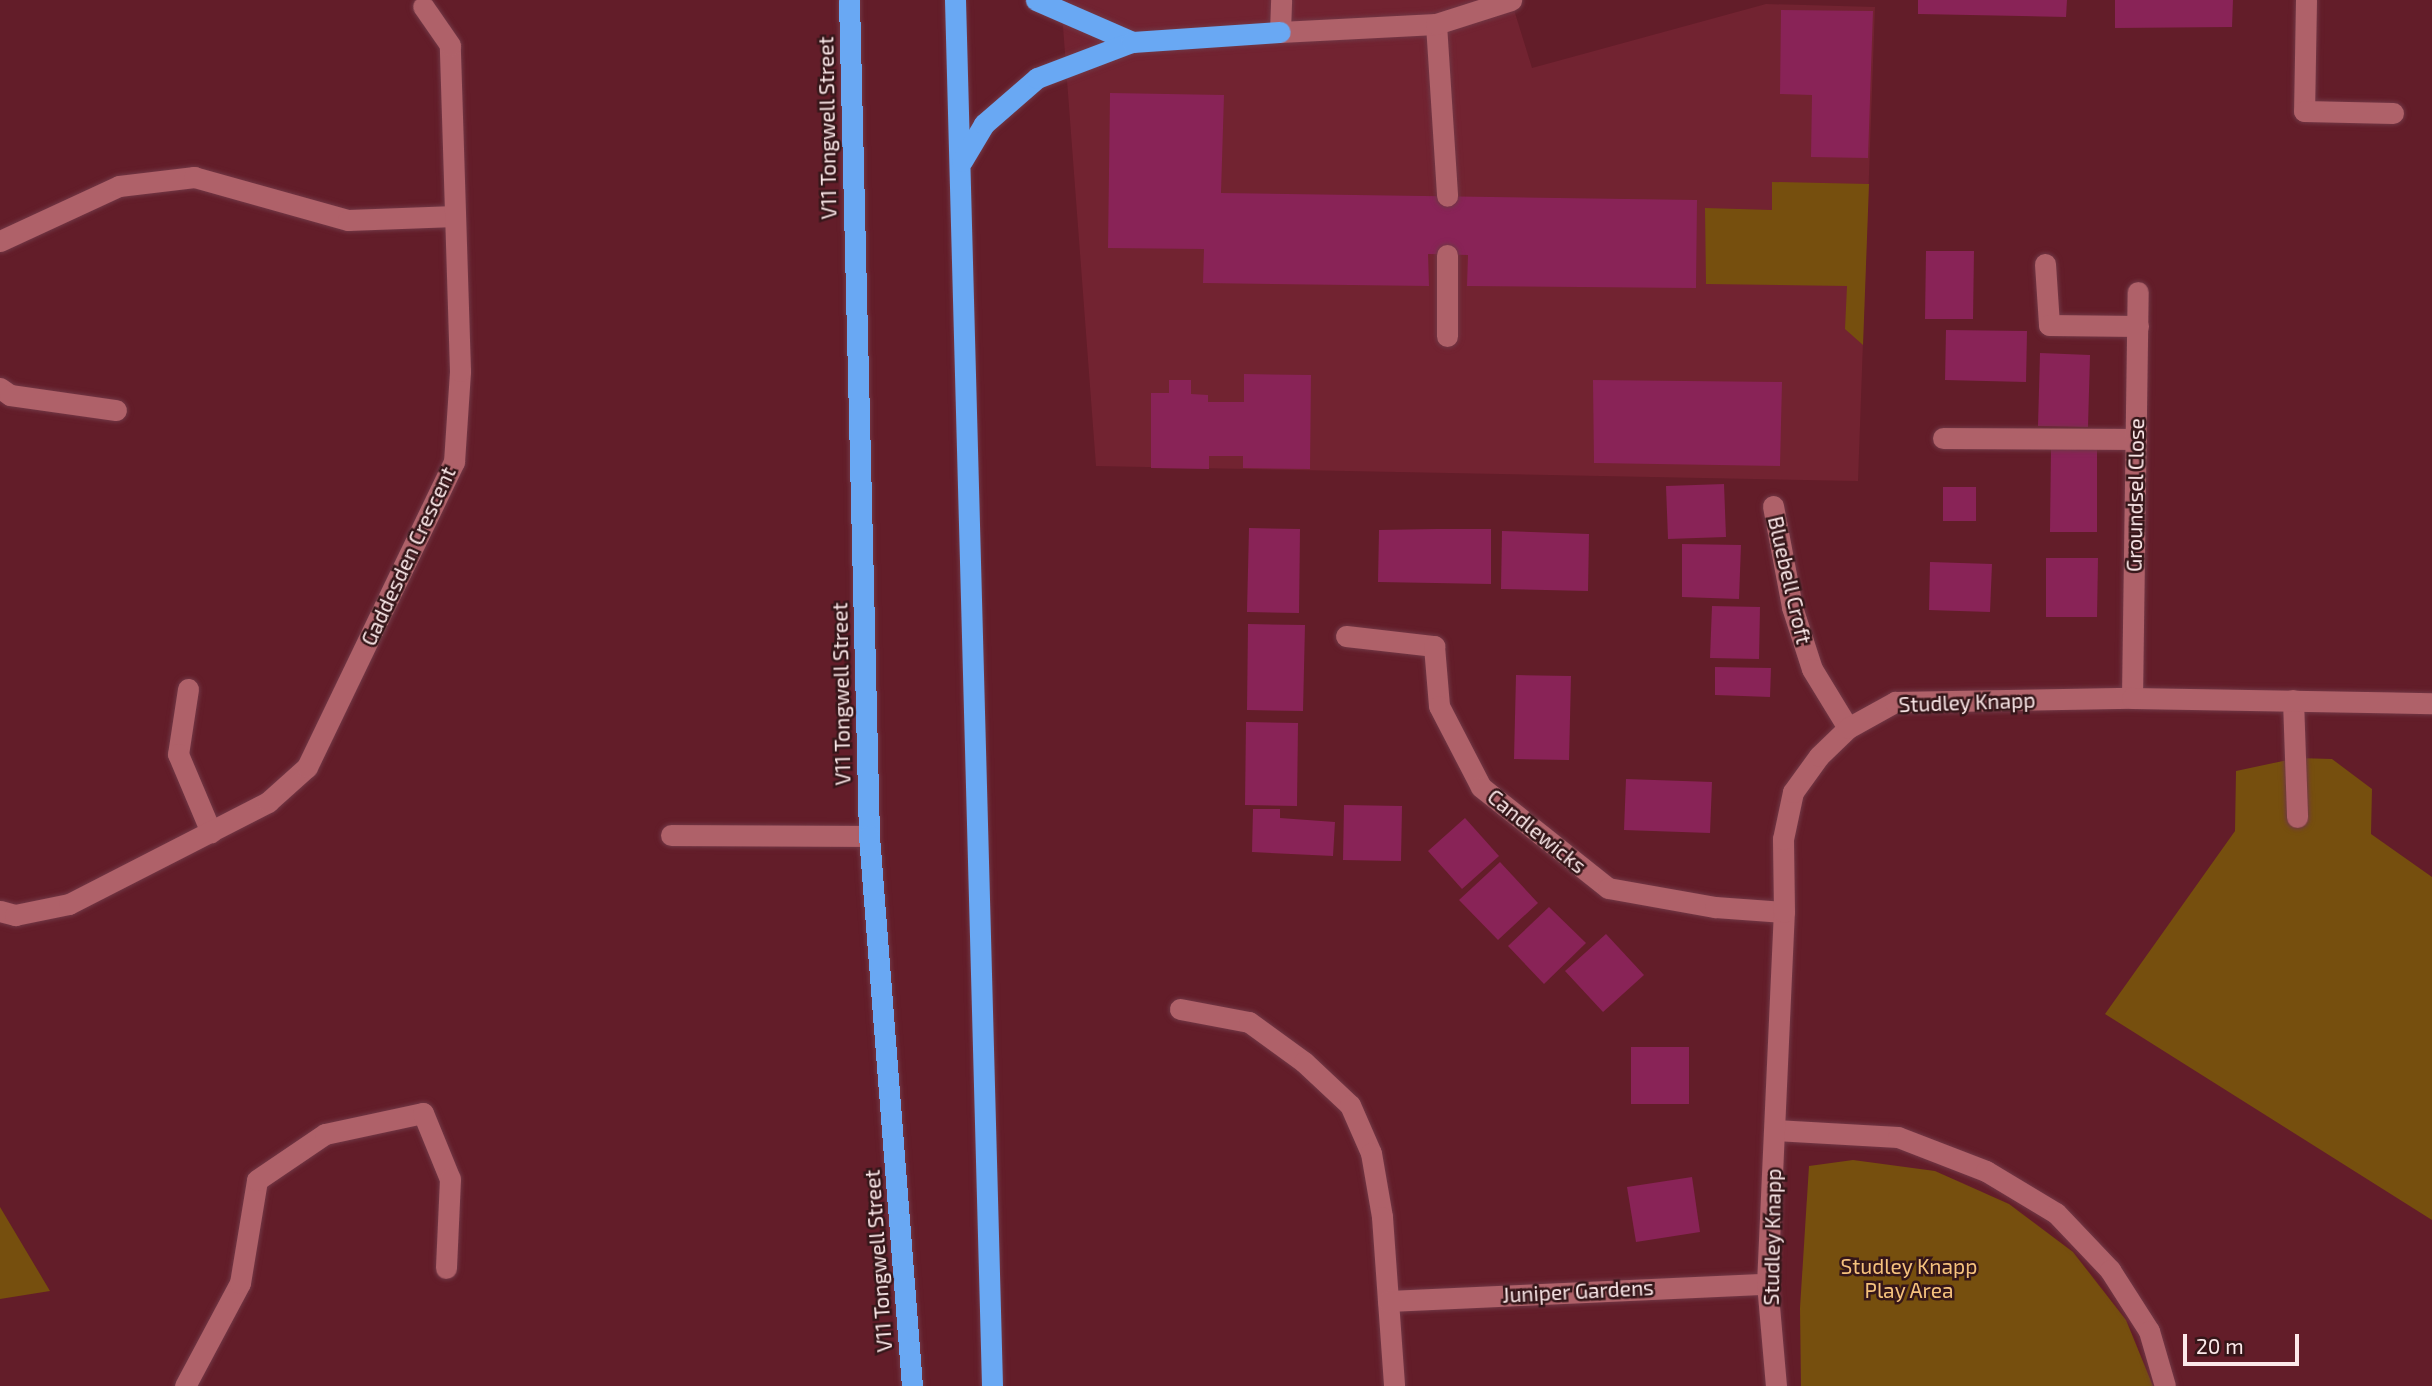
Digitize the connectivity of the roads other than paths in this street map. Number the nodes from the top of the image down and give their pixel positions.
1 (849, 0) edge
2 (955, 0) edge
3 (1036, 0) edge
4 (1281, 0) edge
5 (1511, 0) edge
6 (2306, 0) edge
7 (423, 6) dead end
8 (1436, 24) junction
9 (1280, 32) junction
10 (1132, 41) junction
11 (2393, 113) dead end
12 (962, 161) junction
13 (1447, 196) dead end
14 (456, 216) junction
15 (0, 241) edge
16 (1447, 255) dead end
17 (2045, 264) dead end
18 (2138, 292) dead end
19 (2138, 326) junction
20 (1447, 336) dead end
21 (0, 388) edge
22 (116, 410) dead end
23 (1943, 438) dead end
24 (2136, 439) junction
25 (1773, 506) dead end
26 (1346, 636) dead end
27 (188, 689) dead end
28 (2132, 698) junction
29 (2293, 700) junction
30 (2432, 703) edge
31 (1849, 728) junction
32 (2297, 817) dead end
33 (211, 832) junction
34 (671, 835) dead end
35 (869, 835) junction
36 (0, 911) edge
37 (1784, 912) junction
38 (1180, 1009) dead end
39 (1775, 1130) junction
40 (446, 1268) dead end
41 (1767, 1284) junction
42 (1388, 1301) junction
43 (185, 1386) edge
44 (912, 1386) edge
45 (992, 1386) edge
46 (1394, 1386) edge
47 (1776, 1386) edge
48 (2165, 1386) edge

1 - 35 highway, V11 Tongwell Street
2 - 12 highway
3 - 10 highway
4 - 9 street
5 - 8 street
6 - 11 street
7 - 14 street, Gaddesden Crescent
8 - 9 street
8 - 13 street
9 - 10 highway
10 - 12 highway
12 - 45 highway
14 - 15 street
14 - 33 street, Gaddesden Crescent
16 - 20 street
17 - 19 street
18 - 19 street, Groundsel Close
19 - 24 street, Groundsel Close
21 - 22 street
23 - 24 street
24 - 28 street, Groundsel Close
25 - 31 street, Bluebell Croft
26 - 37 street, Candlewicks
27 - 33 street
28 - 29 street, Studley Knapp
28 - 31 street, Studley Knapp
29 - 30 street, Studley Knapp
29 - 32 street
31 - 37 street, Studley Knapp
33 - 36 street, Gaddesden Crescent
34 - 35 street
35 - 44 highway, V11 Tongwell Street
37 - 39 street, Studley Knapp
38 - 42 street
39 - 41 street, Studley Knapp
39 - 48 street
40 - 43 street
41 - 42 street, Juniper Gardens
41 - 47 street, Studley Knapp
42 - 46 street

